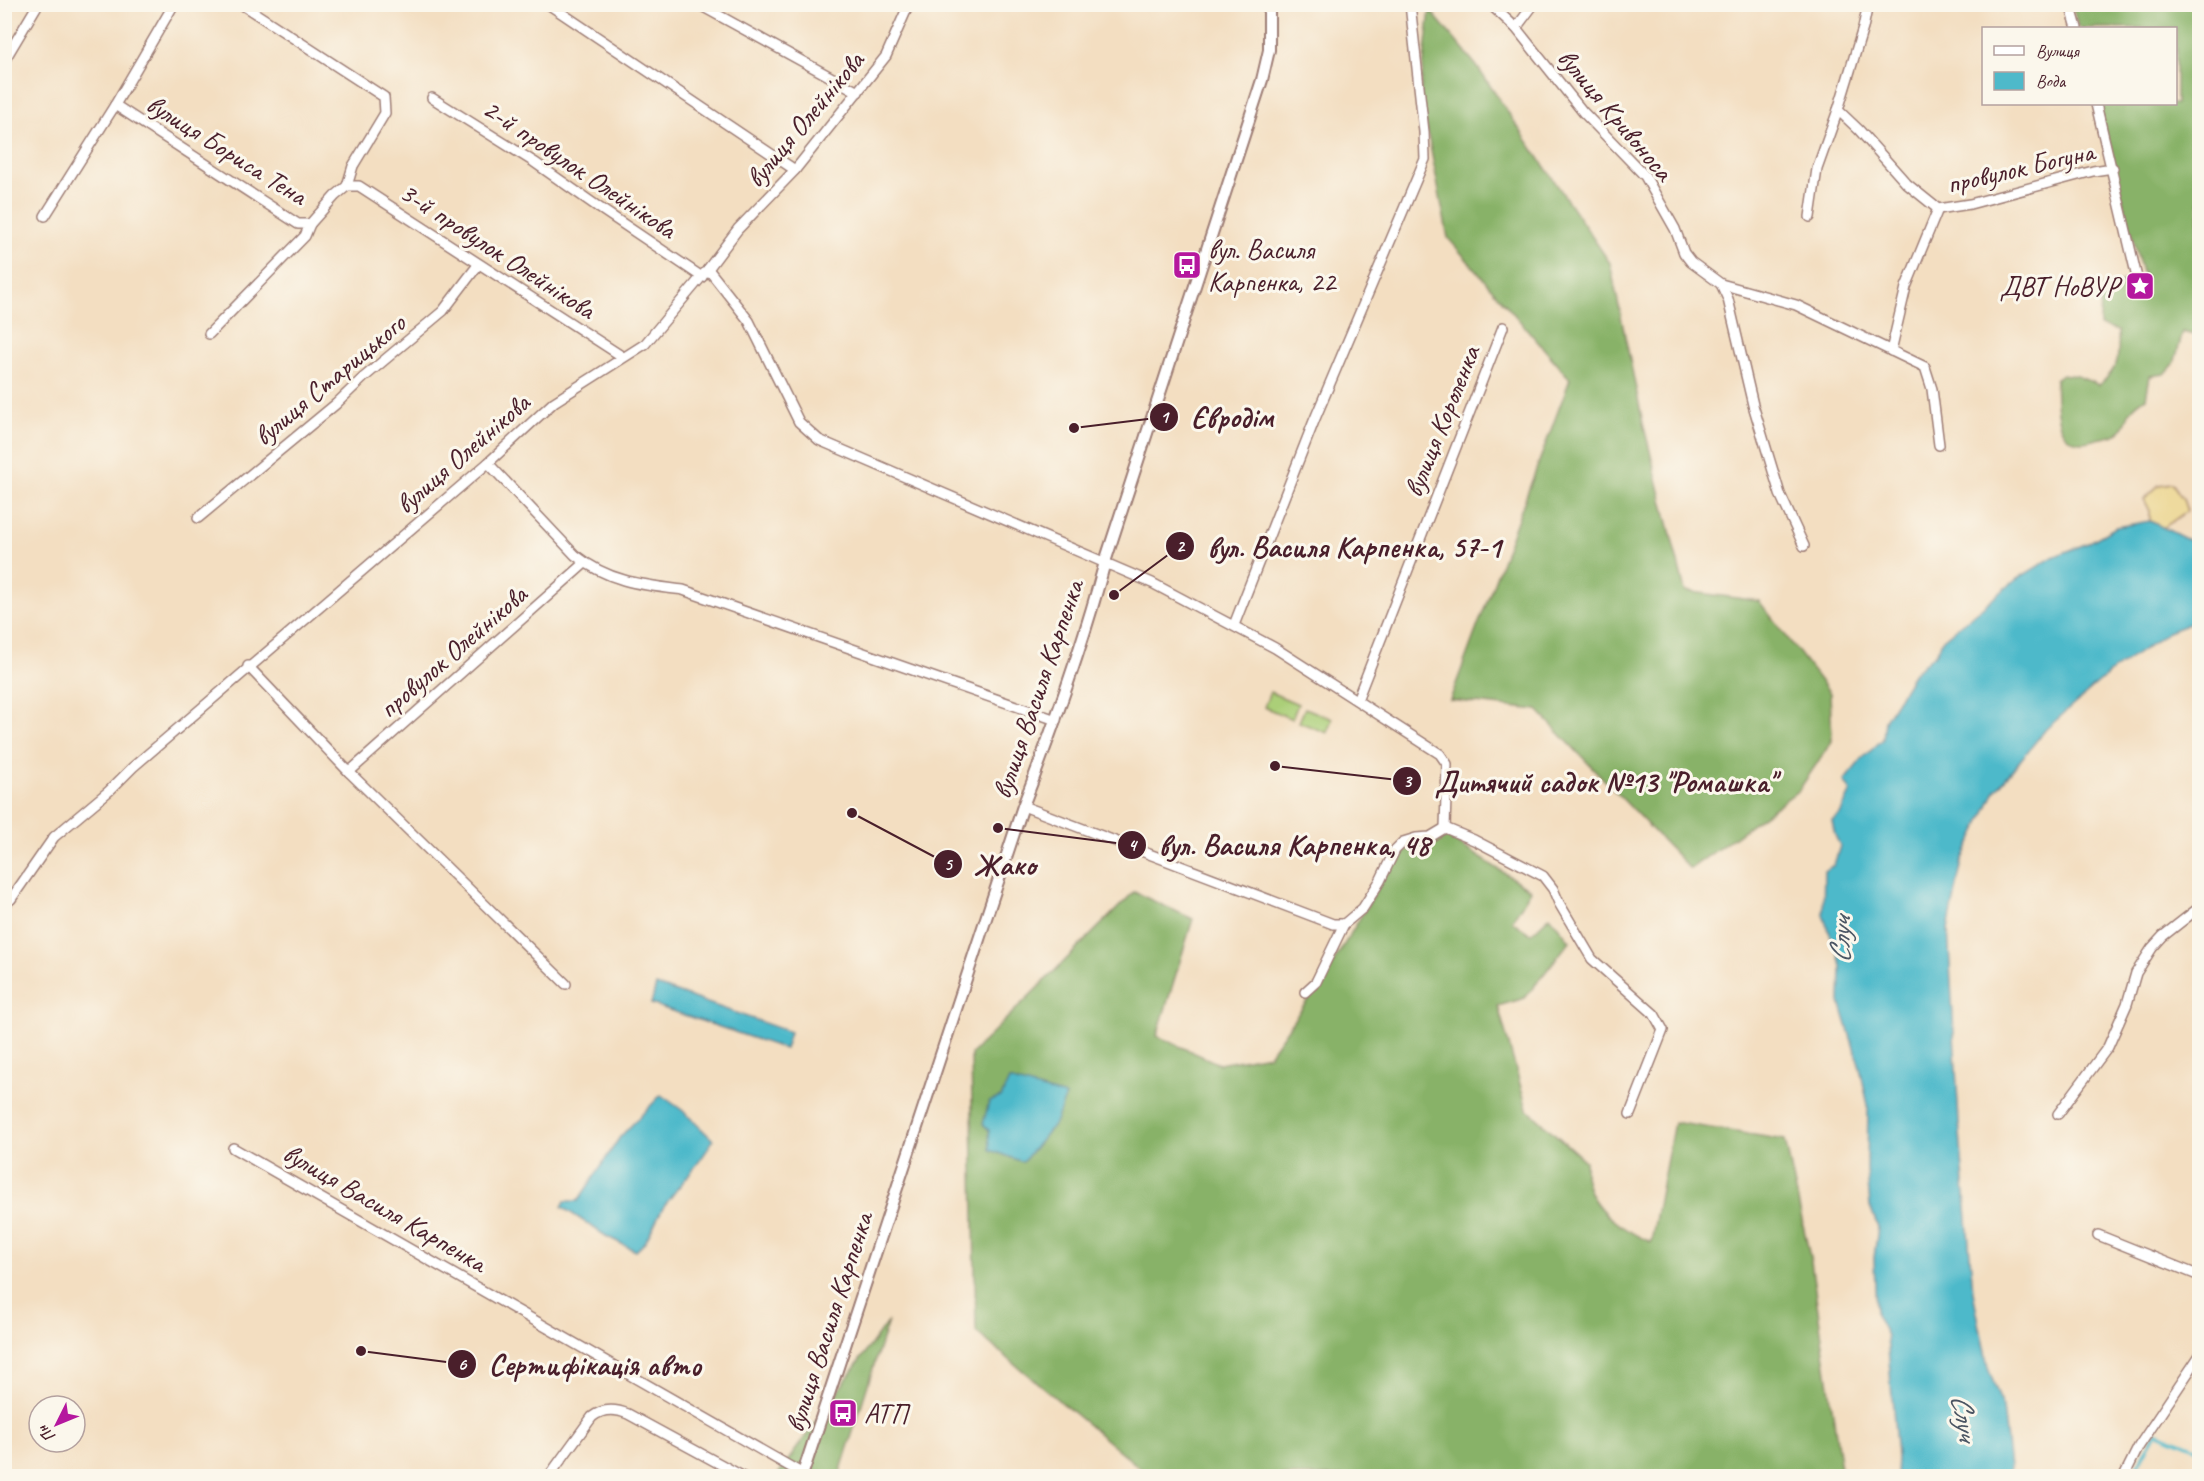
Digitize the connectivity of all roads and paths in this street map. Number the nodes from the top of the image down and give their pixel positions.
1 (38, 4) edge
2 (174, 4) edge
3 (241, 4) edge
4 (548, 4) edge
5 (698, 4) edge
6 (909, 4) edge
7 (1269, 4) edge
8 (1410, 4) edge
9 (1491, 4) edge
10 (1534, 4) edge
11 (1868, 4) edge
12 (2070, 4) edge
13 (2077, 27) edge
14 (1516, 28) junction
15 (4, 61) edge
16 (858, 92) junction
17 (432, 98) dead end
18 (115, 105) junction
19 (2096, 105) edge
20 (1838, 110) junction
21 (2113, 168) junction
22 (795, 170) junction
23 (347, 186) junction
24 (1938, 209) junction
25 (45, 216) dead end
26 (1810, 217) dead end
27 (310, 224) junction
28 (478, 265) junction
29 (705, 273) junction
30 (2138, 282) dead end
31 (1721, 285) junction
32 (1503, 327) dead end
33 (209, 334) dead end
34 (1891, 351) junction
35 (623, 357) junction
36 (1939, 445) dead end
37 (488, 463) junction
38 (198, 518) dead end
39 (1804, 546) dead end
40 (1105, 562) junction
41 (585, 563) junction
42 (1234, 625) junction
43 (248, 666) junction
44 (1357, 700) junction
45 (1056, 720) junction
46 (349, 772) junction
47 (1023, 806) junction
48 (1445, 828) junction
49 (4, 904) edge
50 (2199, 907) edge
51 (1344, 924) junction
52 (566, 984) dead end
53 (1305, 992) dead end
54 (1629, 1114) dead end
55 (2058, 1114) dead end
56 (233, 1148) dead end
57 (2098, 1235) dead end
58 (2199, 1276) edge
59 (2199, 1355) edge
60 (803, 1475) edge
61 (549, 1476) edge
62 (742, 1476) edge
63 (2124, 1476) edge

1 - 15 street
2 - 18 street
3 - 23 street, вулиця Бориса Тена
4 - 22 street
5 - 16 street
6 - 16 street, вулиця Олейнікова
7 - 40 street, вулиця Василя Карпенка
8 - 42 street
9 - 14 street, вулиця Кривоноса
10 - 14 street
11 - 20 street
12 - 13 street
14 - 31 street, вулиця Кривоноса
16 - 22 street, вулиця Олейнікова
17 - 29 street, 2-й провулок Олейнікова
18 - 25 street
18 - 27 street, вулиця Бориса Тена
19 - 21 street
20 - 24 street, провулок Богуна
20 - 26 street
21 - 24 street, провулок Богуна
21 - 30 street
22 - 29 street, вулиця Олейнікова
23 - 27 street, вулиця Бориса Тена
23 - 28 street, 3-й провулок Олейнікова
24 - 34 street, провулок Богуна
27 - 33 street
28 - 35 street, 3-й провулок Олейнікова
28 - 38 street, вулиця Старицького
29 - 35 street, вулиця Олейнікова
29 - 40 street, вулиця Василя Карпенка
31 - 34 street, вулиця Кривоноса
31 - 39 street
32 - 44 street, вулиця Короленка
34 - 36 street, вулиця Кривоноса
35 - 37 street, вулиця Олейнікова
37 - 41 street
37 - 43 street, вулиця Олейнікова
40 - 42 street
40 - 45 street, вулиця Василя Карпенка
41 - 45 street
41 - 46 street, провулок Олейнікова
42 - 44 street
43 - 46 street
43 - 49 street, вулиця Олейнікова
44 - 48 street
45 - 47 street, вулиця Василя Карпенка
46 - 52 street
47 - 51 street
47 - 60 street, вулиця Василя Карпенка
48 - 51 street
48 - 54 street
50 - 55 street
51 - 53 street
56 - 60 street, вулиця Василя Карпенка
57 - 58 street
59 - 63 street
61 - 62 street

